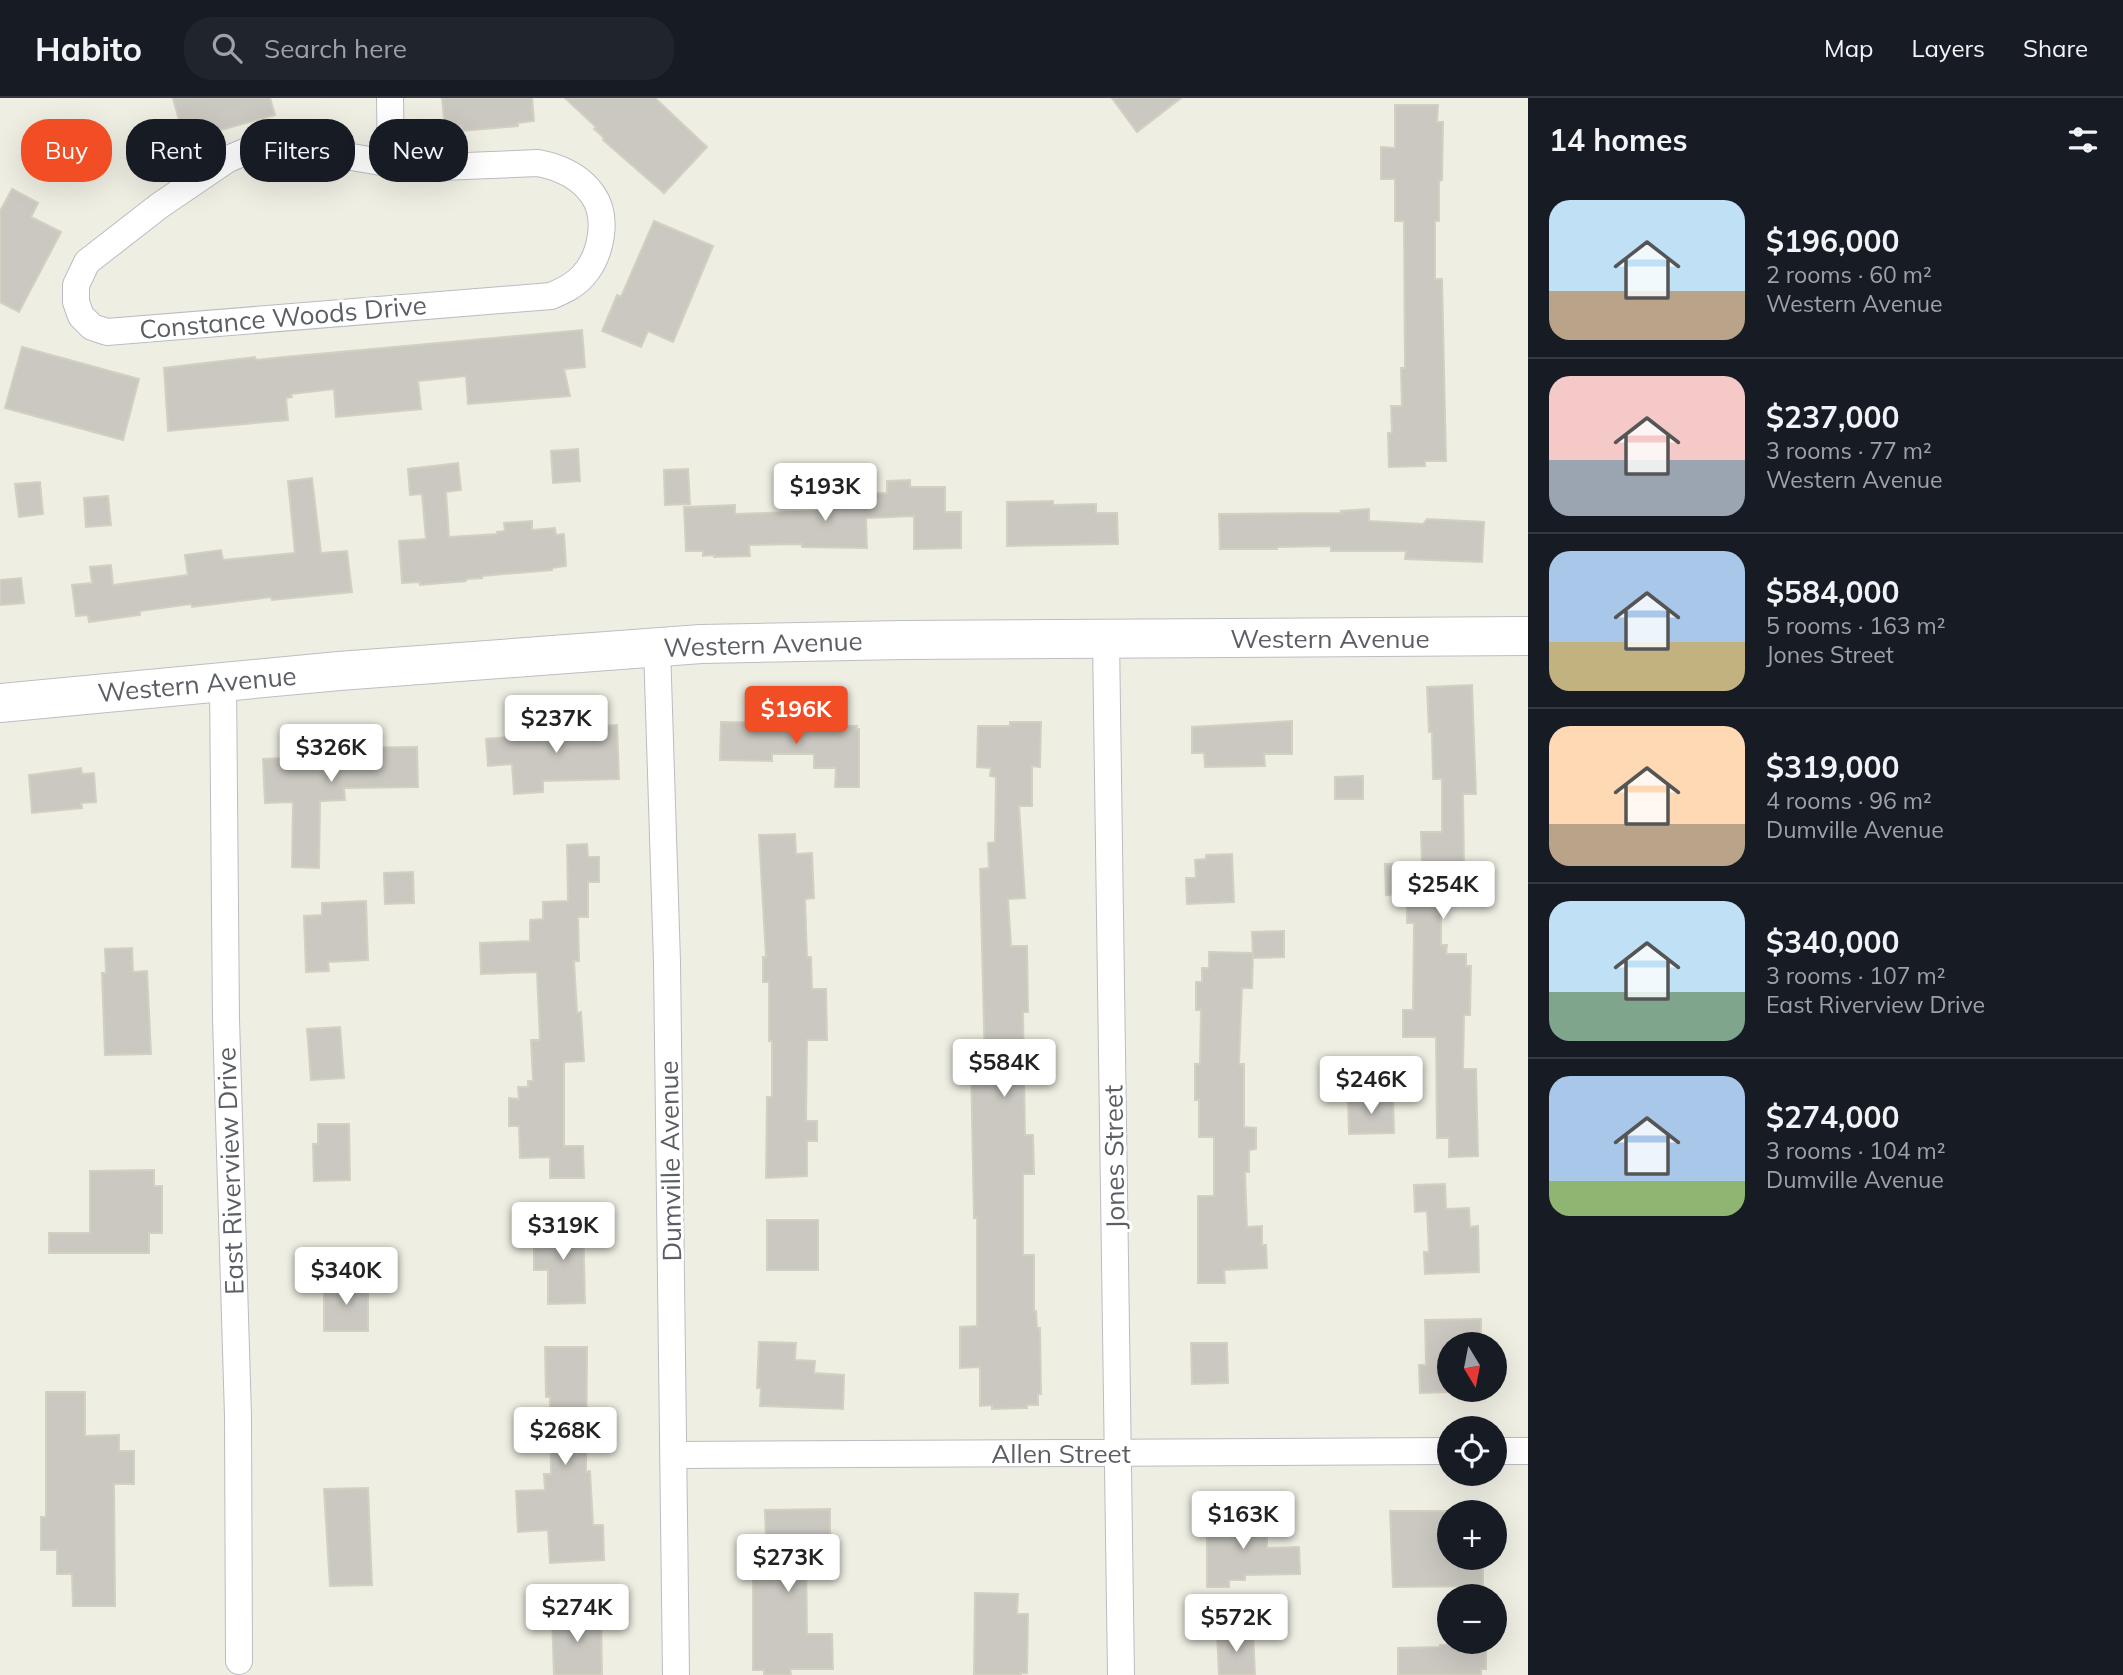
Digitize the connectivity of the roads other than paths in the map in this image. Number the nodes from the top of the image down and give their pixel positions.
1 (390, 98) edge
2 (390, 119) edge
3 (391, 165) joint
4 (1528, 636) edge
5 (1106, 639) junction
6 (657, 647) junction
7 (223, 681) junction
8 (0, 703) edge
9 (1437, 1451) edge
10 (1507, 1451) edge
11 (1528, 1451) edge
12 (1118, 1453) junction
13 (674, 1455) junction
14 (239, 1661) dead end
15 (676, 1675) edge
16 (1121, 1675) edge

1 - 2 street
3 - 3 street, Constance Woods Drive
4 - 5 street, Western Avenue
5 - 6 street, Western Avenue
5 - 12 street, Jones Street
6 - 7 street, Western Avenue
6 - 13 street, Dumville Avenue
7 - 8 street, Western Avenue
7 - 14 street, East Riverview Drive
9 - 12 street, Allen Street
10 - 11 street
12 - 13 street, Allen Street
12 - 16 street, Jones Street
13 - 15 street, Dumville Avenue

